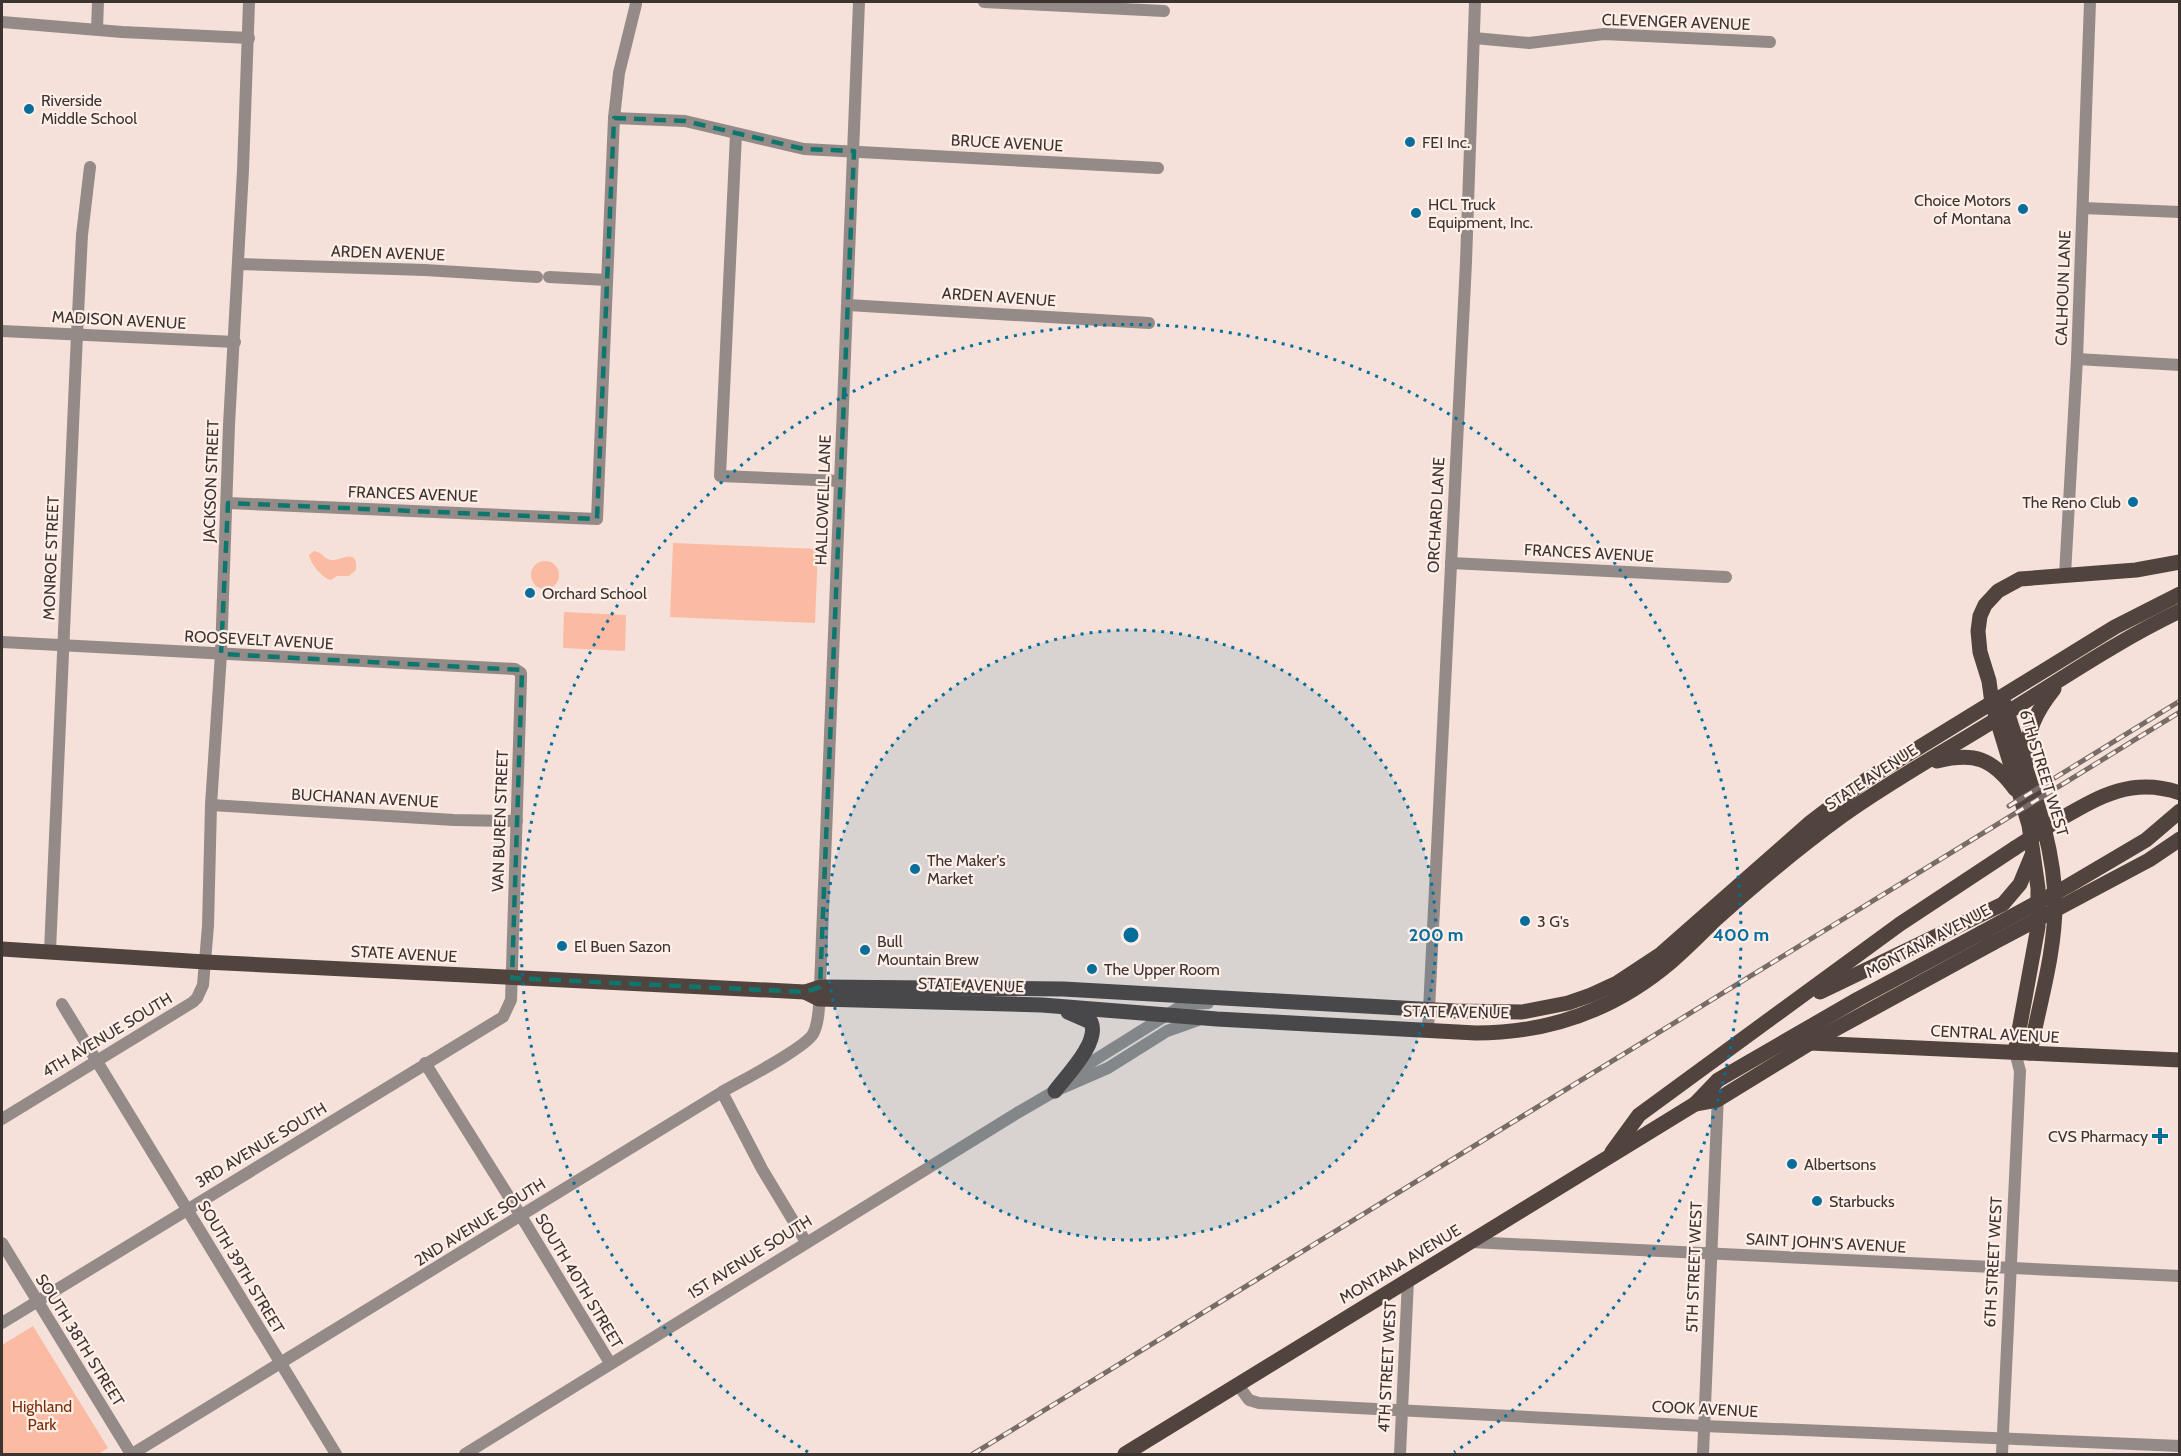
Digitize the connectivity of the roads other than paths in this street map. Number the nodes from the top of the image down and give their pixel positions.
1 (98, 2) edge
2 (249, 2) edge
3 (859, 2) edge
4 (984, 2) edge
5 (1475, 2) edge
6 (2090, 2) edge
7 (636, 4) dead end
8 (1164, 11) dead end
9 (2, 22) edge
10 (97, 29) junction
11 (249, 38) junction
12 (1474, 38) junction
13 (1770, 42) dead end
14 (614, 118) junction
15 (736, 134) junction
16 (854, 151) junction
17 (90, 166) dead end
18 (1158, 168) dead end
19 (2083, 208) junction
20 (2180, 212) edge
21 (238, 264) junction
22 (607, 280) junction
23 (848, 305) junction
24 (1149, 323) dead end
25 (2, 331) edge
26 (77, 334) junction
27 (235, 342) junction
28 (2077, 359) junction
29 (2180, 365) edge
30 (840, 481) junction
31 (228, 503) junction
32 (2180, 562) edge
33 (1450, 563) junction
34 (2065, 575) junction
35 (1726, 577) dead end
36 (2180, 594) edge
37 (2180, 611) edge
38 (2, 642) edge
39 (63, 647) junction
40 (222, 654) junction
41 (515, 669) joint
42 (2062, 678) junction
43 (1997, 699) junction
44 (2002, 716) junction
45 (1920, 766) junction
46 (2027, 775) junction
47 (2180, 793) edge
48 (2022, 800) junction
49 (211, 805) junction
50 (2180, 811) edge
51 (517, 821) junction
52 (2180, 839) edge
53 (2032, 843) junction
54 (2, 949) edge
55 (50, 951) junction
56 (205, 962) junction
57 (512, 978) junction
58 (814, 993) junction
59 (62, 1004) dead end
60 (1322, 1004) junction
61 (1042, 1005) junction
62 (1429, 1009) junction
63 (1785, 1010) junction
64 (1166, 1015) junction
65 (1208, 1019) junction
66 (1428, 1030) junction
67 (1810, 1043) junction
68 (2023, 1053) junction
69 (2180, 1060) edge
70 (96, 1061) junction
71 (425, 1064) junction
72 (1718, 1080) junction
73 (1055, 1090) junction
74 (722, 1092) junction
75 (1717, 1100) junction
76 (1695, 1104) junction
77 (2, 1119) edge
78 (1601, 1162) junction
79 (187, 1209) junction
80 (521, 1216) junction
81 (806, 1242) junction
82 (1471, 1242) junction
83 (2, 1243) edge
84 (1711, 1255) junction
85 (2011, 1268) junction
86 (2180, 1276) edge
87 (1408, 1280) junction
88 (36, 1302) junction
89 (2, 1323) edge
90 (610, 1363) junction
91 (280, 1364) junction
92 (1238, 1385) junction
93 (1402, 1410) junction
94 (1704, 1426) junction
95 (2003, 1439) junction
96 (2180, 1446) edge
97 (131, 1455) edge
98 (336, 1455) edge
99 (465, 1455) edge
100 (1125, 1455) edge
101 (1400, 1455) edge
102 (1703, 1455) edge
103 (2002, 1455) edge

1 - 10 street
2 - 11 street, JACKSON STREET
3 - 16 street, HALLOWELL LANE
4 - 8 street
5 - 12 street, ORCHARD LANE
6 - 19 street, CALHOUN LANE
7 - 14 street
9 - 10 street
10 - 11 street
11 - 21 street, JACKSON STREET
12 - 13 street, CLEVENGER AVENUE
12 - 33 street, ORCHARD LANE
14 - 15 street, BRUCE AVENUE
14 - 22 street
15 - 16 street, BRUCE AVENUE
15 - 30 street
16 - 18 street, BRUCE AVENUE
16 - 23 street, HALLOWELL LANE
17 - 26 street, MONROE STREET
19 - 20 street
19 - 28 street, CALHOUN LANE
21 - 22 street, ARDEN AVENUE
21 - 27 street, JACKSON STREET
22 - 31 street, FRANCES AVENUE
23 - 24 street, ARDEN AVENUE
23 - 30 street, HALLOWELL LANE
25 - 26 street, MADISON AVENUE
26 - 27 street, MADISON AVENUE
26 - 39 street, MONROE STREET
27 - 31 street, JACKSON STREET
28 - 29 street
28 - 34 street, CALHOUN LANE
30 - 58 street, HALLOWELL LANE
31 - 40 street, JACKSON STREET
32 - 34 main road
33 - 35 street, FRANCES AVENUE
33 - 62 street, ORCHARD LANE
34 - 43 main road
36 - 43 main road, STATE AVENUE
37 - 42 main road, STATE AVENUE
38 - 39 street, ROOSEVELT AVENUE
39 - 40 street, ROOSEVELT AVENUE
39 - 55 street, MONROE STREET
40 - 41 street, ROOSEVELT AVENUE
40 - 49 street, JACKSON STREET
41 - 51 street, VAN BUREN STREET
42 - 44 main road, STATE AVENUE
42 - 46 main road
43 - 44 main road, 6TH STREET WEST
43 - 62 main road, STATE AVENUE
44 - 45 main road, STATE AVENUE
44 - 46 main road, 6TH STREET WEST
44 - 48 main road, 6TH STREET WEST
45 - 48 main road
45 - 66 main road, STATE AVENUE
46 - 68 main road, 6TH STREET WEST
47 - 63 main road, bridge
48 - 53 main road, 6TH STREET WEST
49 - 51 street, BUCHANAN AVENUE
49 - 56 street, JACKSON STREET
50 - 72 main road, MONTANA AVENUE, bridge
51 - 57 street, VAN BUREN STREET
52 - 67 main road, MONTANA AVENUE, bridge
53 - 63 main road
53 - 68 main road, 6TH STREET WEST
54 - 55 main road, STATE AVENUE
55 - 56 main road, STATE AVENUE
56 - 57 main road, STATE AVENUE
56 - 70 street, 4TH AVENUE SOUTH
57 - 58 main road, STATE AVENUE
57 - 71 street, 3RD AVENUE SOUTH
58 - 60 main road, STATE AVENUE
58 - 61 main road, STATE AVENUE
58 - 74 street, 2ND AVENUE SOUTH
59 - 70 street, SOUTH 39TH STREET
60 - 62 main road, STATE AVENUE
60 - 64 street, 1ST AVENUE SOUTH
61 - 64 main road, STATE AVENUE
61 - 73 main road
62 - 66 street, ORCHARD LANE
63 - 78 main road
64 - 65 main road, STATE AVENUE
64 - 73 street, 1ST AVENUE SOUTH
65 - 66 main road, STATE AVENUE
65 - 73 street, 1ST AVENUE SOUTH
67 - 68 main road, CENTRAL AVENUE
67 - 75 main road, MONTANA AVENUE
68 - 69 main road, CENTRAL AVENUE
68 - 85 street, 6TH STREET WEST
70 - 77 street, 4TH AVENUE SOUTH
70 - 79 street, SOUTH 39TH STREET
71 - 79 street, 3RD AVENUE SOUTH
71 - 80 street, SOUTH 40TH STREET
72 - 75 street, 5TH STREET WEST
72 - 76 main road, MONTANA AVENUE
73 - 81 street, 1ST AVENUE SOUTH
74 - 80 street, 2ND AVENUE SOUTH
74 - 81 street
75 - 76 main road, MONTANA AVENUE
75 - 84 street, 5TH STREET WEST
76 - 78 main road, MONTANA AVENUE
78 - 82 main road, MONTANA AVENUE
79 - 88 street, 3RD AVENUE SOUTH
79 - 91 street, SOUTH 39TH STREET
80 - 90 street, SOUTH 40TH STREET
80 - 91 street, 2ND AVENUE SOUTH
81 - 90 street, 1ST AVENUE SOUTH
82 - 84 street, SAINT JOHN'S AVENUE
82 - 87 main road, MONTANA AVENUE
83 - 88 street, SOUTH 38TH STREET
84 - 85 street, SAINT JOHN'S AVENUE
84 - 94 street, 5TH STREET WEST
85 - 86 street, SAINT JOHN'S AVENUE
85 - 95 street, 6TH STREET WEST
87 - 92 main road, MONTANA AVENUE
87 - 93 street, 4TH STREET WEST
88 - 89 street, 3RD AVENUE SOUTH
88 - 97 street, SOUTH 38TH STREET
90 - 99 street, 1ST AVENUE SOUTH
91 - 97 street, 2ND AVENUE SOUTH
91 - 98 street, SOUTH 39TH STREET
92 - 93 street, COOK AVENUE
92 - 100 main road, MONTANA AVENUE
93 - 94 street, COOK AVENUE
93 - 101 street, 4TH STREET WEST
94 - 95 street, COOK AVENUE
94 - 102 street, 5TH STREET WEST
95 - 96 street, COOK AVENUE
95 - 103 street, 6TH STREET WEST

